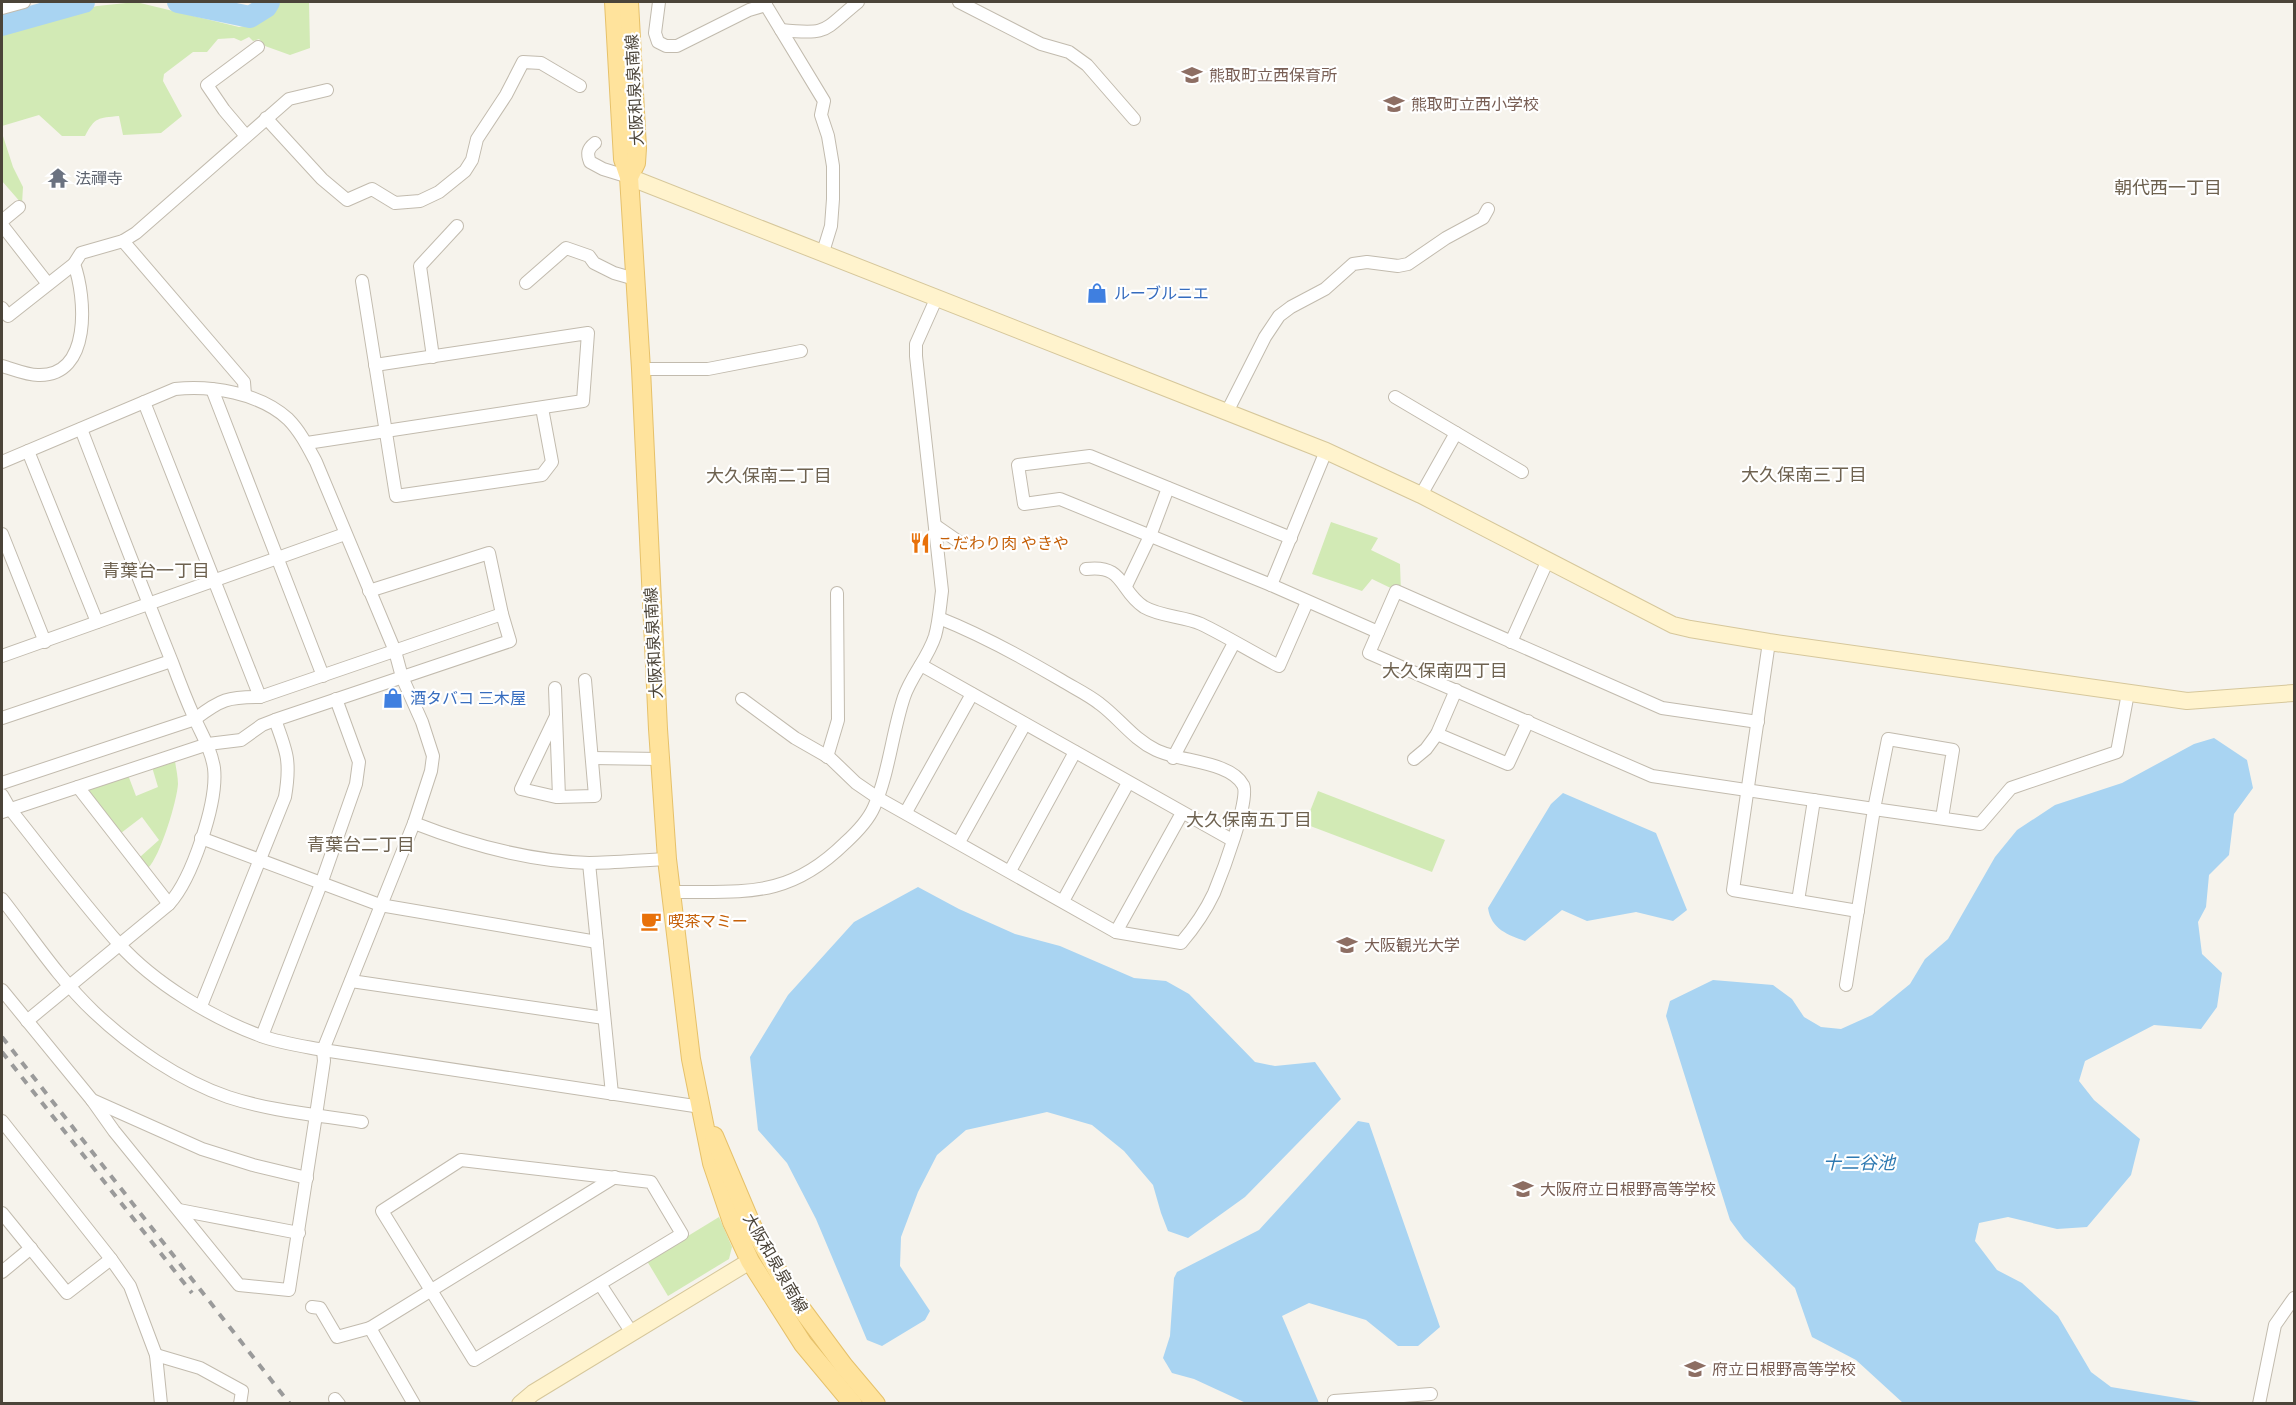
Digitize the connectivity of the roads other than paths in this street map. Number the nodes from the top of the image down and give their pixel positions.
1 (24, 2) edge
2 (614, 2) edge
3 (629, 2) edge
4 (659, 2) edge
5 (858, 2) edge
6 (959, 2) edge
7 (765, 3) edge
8 (2, 9) edge
9 (781, 30) junction
10 (258, 47) dead end
11 (580, 86) dead end
12 (327, 90) dead end
13 (266, 118) junction
14 (1134, 119) dead end
15 (246, 136) junction
16 (595, 143) dead end
17 (629, 177) junction
18 (19, 207) dead end
19 (1488, 209) dead end
20 (2, 223) edge
21 (457, 226) dead end
22 (123, 241) junction
23 (823, 252) junction
24 (74, 264) junction
25 (635, 279) junction
26 (362, 281) dead end
27 (526, 283) dead end
28 (48, 284) junction
29 (937, 297) junction
30 (2, 308) edge
31 (801, 351) dead end
32 (433, 357) junction
33 (375, 365) junction
34 (2, 366) edge
35 (641, 369) junction
36 (212, 389) junction
37 (245, 395) junction
38 (1395, 397) dead end
39 (144, 402) junction
40 (542, 408) junction
41 (1227, 412) junction
42 (81, 429) junction
43 (385, 430) junction
44 (1456, 433) junction
45 (307, 443) junction
46 (28, 451) junction
47 (1326, 451) junction
48 (2, 462) edge
49 (1522, 472) dead end
50 (1168, 488) junction
51 (1421, 495) junction
52 (936, 526) junction
53 (2, 534) edge
54 (345, 534) junction
55 (1150, 536) junction
56 (1291, 538) junction
57 (962, 544) dead end
58 (277, 559) junction
59 (1547, 562) junction
60 (1086, 569) dead end
61 (214, 582) junction
62 (1271, 585) junction
63 (1126, 586) junction
64 (369, 591) junction
65 (837, 593) dead end
66 (1307, 602) junction
67 (149, 604) junction
68 (502, 614) junction
69 (939, 618) junction
70 (98, 622) junction
71 (1378, 632) junction
72 (45, 642) junction
73 (1511, 642) junction
74 (1769, 642) junction
75 (1234, 643) junction
76 (395, 651) junction
77 (2, 656) edge
78 (171, 661) junction
79 (921, 665) junction
80 (323, 676) junction
81 (402, 677) junction
82 (585, 680) dead end
83 (555, 688) dead end
84 (1456, 690) junction
85 (2128, 693) junction
86 (2295, 693) edge
87 (972, 694) junction
88 (260, 697) junction
89 (336, 699) junction
90 (742, 699) dead end
91 (556, 716) junction
92 (2, 718) edge
93 (195, 719) junction
94 (275, 720) junction
95 (1528, 721) junction
96 (1758, 722) junction
97 (1025, 724) junction
98 (1437, 734) junction
99 (208, 744) junction
100 (1075, 752) junction
101 (827, 757) junction
102 (592, 758) junction
103 (1173, 758) junction
104 (660, 759) junction
105 (1414, 759) dead end
106 (2, 783) edge
107 (1128, 783) junction
108 (78, 787) junction
109 (1747, 790) junction
110 (2, 795) edge
111 (559, 797) junction
112 (878, 798) junction
113 (1814, 800) junction
114 (1874, 809) junction
115 (6, 810) edge
116 (906, 812) junction
117 (1182, 813) junction
118 (1942, 818) junction
119 (414, 823) junction
120 (201, 838) junction
121 (1232, 840) junction
122 (959, 843) junction
123 (260, 860) junction
124 (667, 860) junction
125 (589, 863) junction
126 (1010, 871) junction
127 (321, 884) junction
128 (672, 891) junction
129 (2, 899) edge
130 (1798, 901) junction
131 (1063, 902) junction
132 (170, 904) junction
133 (380, 905) junction
134 (1858, 911) junction
135 (1116, 932) junction
136 (597, 942) junction
137 (120, 946) junction
138 (351, 981) junction
139 (1846, 985) dead end
140 (71, 986) junction
141 (2, 990) edge
142 (201, 1006) junction
143 (604, 1018) junction
144 (27, 1022) junction
145 (262, 1036) junction
146 (323, 1050) junction
147 (612, 1094) junction
148 (92, 1100) junction
149 (701, 1107) junction
150 (316, 1115) junction
151 (2, 1121) edge
152 (362, 1122) dead end
153 (615, 1177) junction
154 (307, 1178) junction
155 (179, 1210) junction
156 (2, 1213) edge
157 (299, 1233) junction
158 (31, 1248) junction
159 (111, 1258) junction
160 (750, 1261) junction
161 (2, 1272) edge
162 (600, 1284) junction
163 (431, 1289) junction
164 (2295, 1298) edge
165 (312, 1307) dead end
166 (370, 1328) junction
167 (632, 1333) junction
168 (156, 1355) junction
169 (1431, 1394) dead end
170 (1414, 1400) edge
171 (1334, 1401) dead end
172 (1354, 1402) edge
173 (161, 1404) edge
174 (240, 1404) edge
175 (414, 1404) edge
176 (520, 1404) edge
177 (853, 1404) edge
178 (876, 1404) edge
179 (2259, 1404) edge

1 - 8 street
2 - 17 main road, 大阪和泉泉南線
3 - 17 main road, 大阪和泉泉南線
4 - 7 street
5 - 9 street
6 - 14 street
7 - 9 street
9 - 23 street
10 - 15 street
11 - 13 street
12 - 13 street
13 - 15 street
15 - 22 street
16 - 17 street
17 - 23 street
17 - 25 main road, 大阪和泉泉南線
18 - 20 street
19 - 41 street
20 - 28 street
21 - 32 street
22 - 24 street
22 - 37 street
23 - 29 street
24 - 28 street
24 - 34 street
25 - 27 street
25 - 35 main road, 大阪和泉泉南線
26 - 33 street
28 - 30 street
29 - 41 street
29 - 52 street
31 - 35 street
32 - 33 street
32 - 40 street
33 - 43 street
35 - 104 main road, 大阪和泉泉南線
36 - 37 street
36 - 39 street
36 - 58 street
37 - 45 street
38 - 44 street
39 - 42 street
39 - 61 street
40 - 43 street
40 - 43 street
41 - 47 street
42 - 46 street
42 - 67 street
43 - 45 street
44 - 49 street
44 - 51 street
45 - 54 street
46 - 48 street
46 - 70 street
47 - 51 street
47 - 56 street
50 - 55 street
50 - 55 street
50 - 56 street
51 - 59 street
52 - 57 street
52 - 69 street
53 - 72 street
54 - 58 street
54 - 64 street
55 - 62 street
55 - 63 street
56 - 62 street
58 - 61 street
58 - 80 street
59 - 73 street
59 - 74 street
60 - 63 street
61 - 67 street
61 - 88 street
62 - 66 street
63 - 75 street
64 - 68 street
64 - 76 street
65 - 101 street
66 - 71 street
66 - 75 street
67 - 70 street
67 - 78 street
68 - 76 street
68 - 81 street
69 - 79 street
69 - 103 street
70 - 72 street
71 - 73 street
71 - 84 street
72 - 77 street
73 - 96 street
74 - 85 street
74 - 96 street
75 - 103 street
76 - 80 street
76 - 81 street
78 - 92 street
78 - 93 street
79 - 87 street
79 - 112 street
80 - 88 street
81 - 89 street
81 - 119 street
82 - 102 street
83 - 91 street
84 - 95 street
84 - 98 street
85 - 86 street
85 - 118 street
87 - 97 street
87 - 116 street
88 - 93 street
89 - 94 street
89 - 127 street
90 - 101 street
91 - 111 street
91 - 111 street
93 - 99 street
93 - 106 street
94 - 99 street
94 - 123 street
95 - 98 street
95 - 109 street
96 - 109 street
97 - 100 street
97 - 122 street
98 - 105 street
99 - 108 street
99 - 120 street
100 - 107 street
100 - 126 street
101 - 112 street
102 - 104 street
102 - 111 street
103 - 121 street
104 - 124 main road, 大阪和泉泉南線
107 - 117 street
107 - 131 street
108 - 115 street
108 - 132 street
109 - 113 street
109 - 130 street
110 - 115 street
112 - 116 street
112 - 128 street
113 - 114 street
113 - 130 street
114 - 118 street
114 - 118 street
114 - 134 street
115 - 137 street
116 - 122 street
117 - 121 street
117 - 135 street
119 - 125 street
119 - 133 street
120 - 123 street
120 - 132 street
121 - 135 street
122 - 126 street
123 - 127 street
123 - 142 street
124 - 125 street
124 - 128 main road, 大阪和泉泉南線
125 - 136 street
126 - 131 street
127 - 133 street
127 - 145 street
128 - 149 main road, 大阪和泉泉南線
129 - 140 street
130 - 134 street
131 - 135 street
132 - 137 street
133 - 136 street
133 - 138 street
134 - 139 street
136 - 143 street
137 - 140 street
137 - 142 street
138 - 143 street
138 - 146 street
140 - 144 street
140 - 150 street
141 - 144 street
142 - 145 street
143 - 147 street
144 - 148 street
145 - 146 street
146 - 147 street
146 - 150 street
147 - 149 street
148 - 154 street
148 - 155 street
149 - 160 main road, 大阪和泉泉南線
149 - 178 main road, 大阪和泉泉南線
150 - 152 street
150 - 154 street
151 - 159 street
153 - 162 street
153 - 163 street
153 - 163 street
154 - 157 street
155 - 157 street
155 - 157 street
156 - 158 street
158 - 159 street
158 - 161 street
159 - 168 street
160 - 167 street
160 - 177 main road, 大阪和泉泉南線
162 - 163 street
162 - 167 street
163 - 166 street
164 - 179 street
165 - 166 street
166 - 175 street
167 - 176 street
168 - 173 street
168 - 174 street
169 - 170 street
170 - 172 street
171 - 172 street

